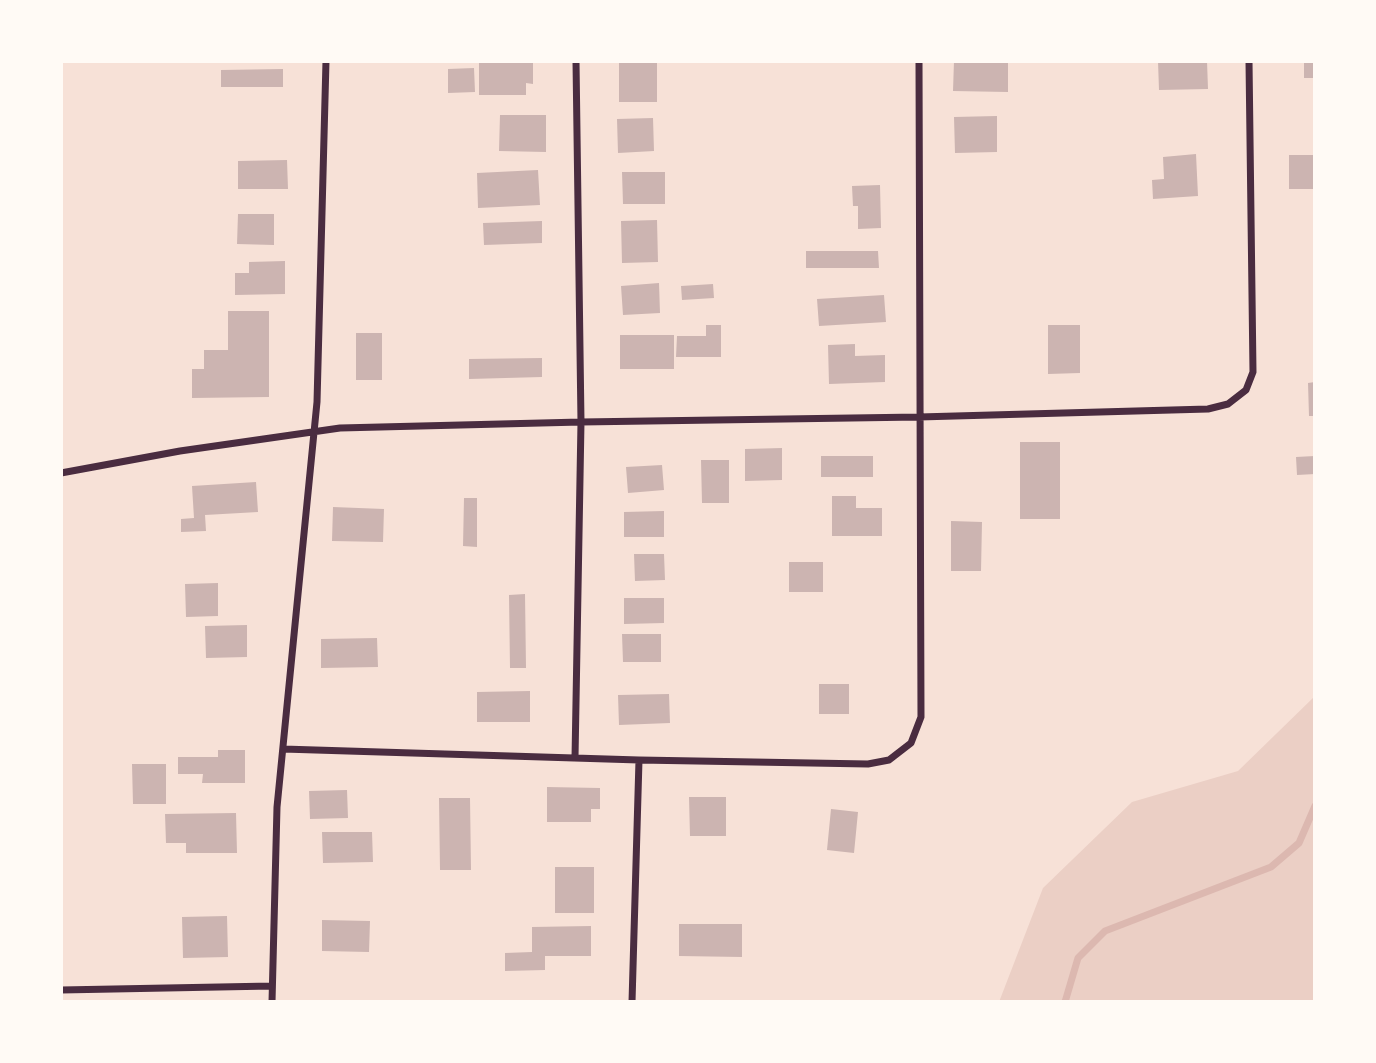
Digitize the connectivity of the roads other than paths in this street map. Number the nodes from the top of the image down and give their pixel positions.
1 (326, 61) edge
2 (576, 61) edge
3 (919, 61) edge
4 (1249, 61) edge
5 (919, 417) junction
6 (581, 422) junction
7 (313, 432) junction
8 (61, 472) edge
9 (283, 749) junction
10 (575, 758) junction
11 (639, 760) junction
12 (272, 986) junction
13 (61, 990) edge
14 (272, 1002) edge
15 (632, 1002) edge

1 - 7 street
2 - 6 street
3 - 5 street
4 - 5 street
5 - 6 street
5 - 11 street
6 - 7 street
6 - 10 street
7 - 8 street
7 - 9 street
9 - 10 street
9 - 12 street
10 - 11 street
11 - 15 street
12 - 13 street
12 - 14 street

